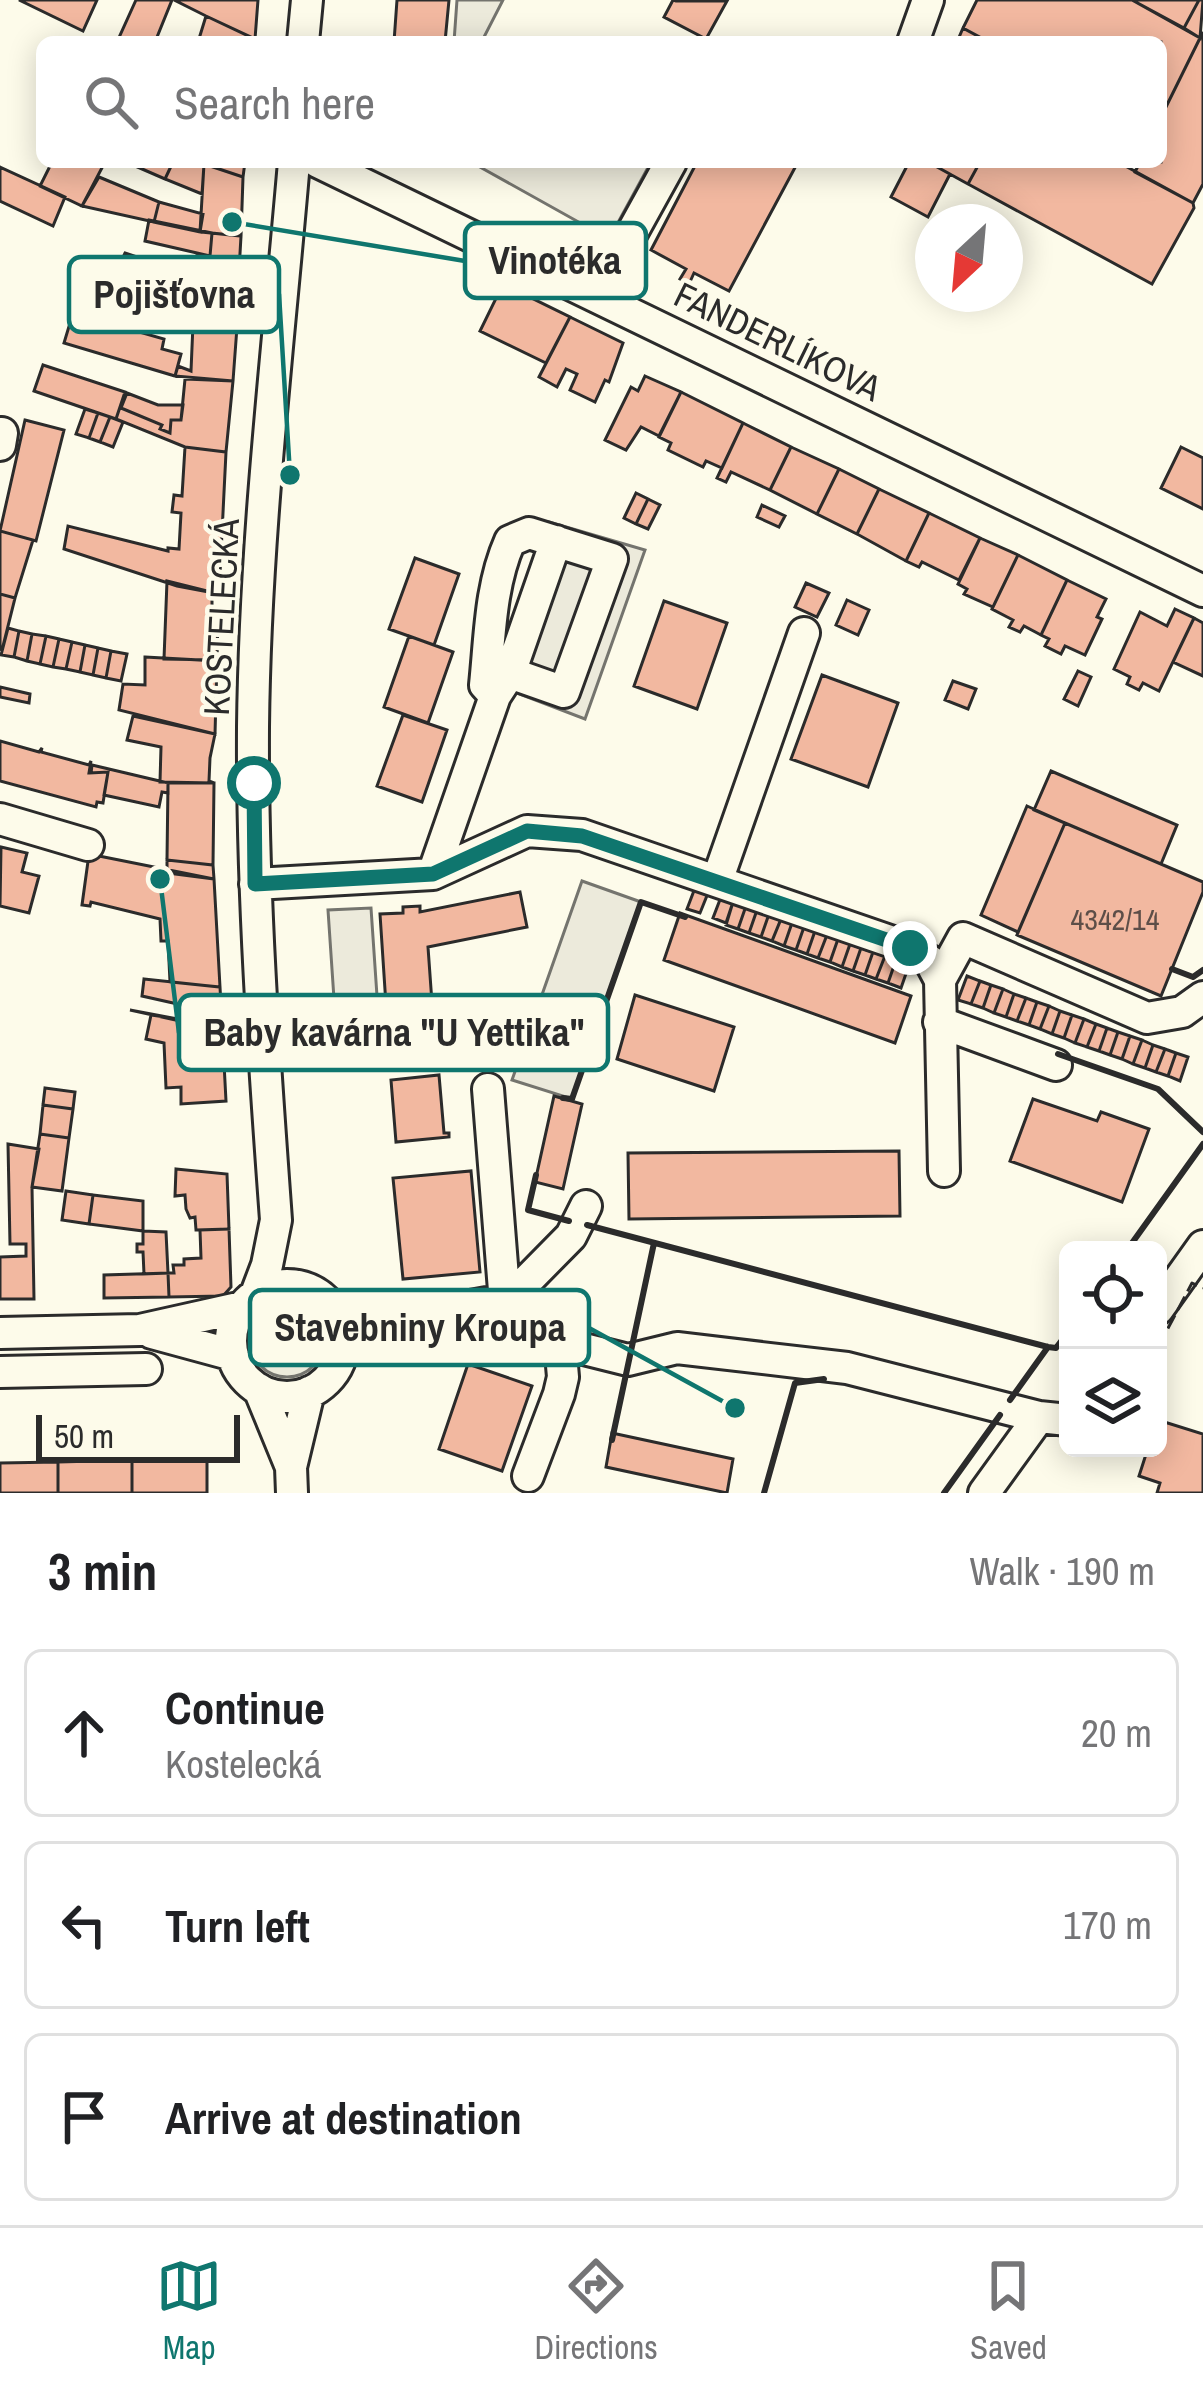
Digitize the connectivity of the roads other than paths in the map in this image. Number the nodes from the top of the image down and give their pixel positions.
1 (307, 0) edge
2 (928, 0) edge
3 (304, 36) edge
4 (915, 36) edge
5 (294, 168) edge
6 (330, 168) edge
7 (668, 168) edge
8 (597, 296) junction
9 (556, 541) junction
10 (1203, 591) edge
11 (804, 633) dead end
12 (503, 685) junction
13 (0, 819) edge
14 (88, 845) dead end
15 (433, 874) junction
16 (717, 881) junction
17 (255, 884) junction
18 (940, 980) junction
19 (1203, 997) edge
20 (939, 1022) junction
21 (1056, 1065) dead end
22 (488, 1089) dead end
23 (944, 1171) dead end
24 (586, 1206) dead end
25 (276, 1220) junction
26 (1203, 1246) edge
27 (308, 1290) junction
28 (1167, 1296) edge
29 (249, 1300) junction
30 (505, 1303) junction
31 (341, 1329) junction
32 (140, 1330) junction
33 (56, 1332) junction
34 (0, 1333) edge
35 (560, 1343) junction
36 (233, 1355) junction
37 (146, 1369) dead end
38 (58, 1371) junction
39 (0, 1372) edge
40 (259, 1389) junction
41 (310, 1392) junction
42 (1053, 1419) edge
43 (528, 1476) dead end
44 (292, 1480) edge
45 (984, 1493) edge

1 - 3 street
2 - 4 street
5 - 17 street, KOSTELECKÁ
6 - 8 street, FANDERLÍKOVA
7 - 8 street
8 - 10 street, FANDERLÍKOVA
9 - 12 street
9 - 12 street
9 - 12 street
11 - 16 street
12 - 15 street
13 - 14 street
15 - 16 street
15 - 17 street
16 - 18 street
17 - 25 street, KOSTELECKÁ
18 - 19 street
18 - 20 street
20 - 21 street
20 - 23 street
22 - 30 street
24 - 30 street
25 - 27 street, KOSTELECKÁ
25 - 29 street, KOSTELECKÁ
26 - 28 street
27 - 29 street
27 - 31 street
29 - 32 street
29 - 36 street
30 - 31 street
30 - 35 street
31 - 41 street
32 - 33 street
32 - 36 street
33 - 34 street
33 - 38 street
35 - 42 street
35 - 43 street
36 - 40 street
37 - 38 street
38 - 39 street
40 - 41 street
40 - 44 street
41 - 44 street
42 - 45 street

